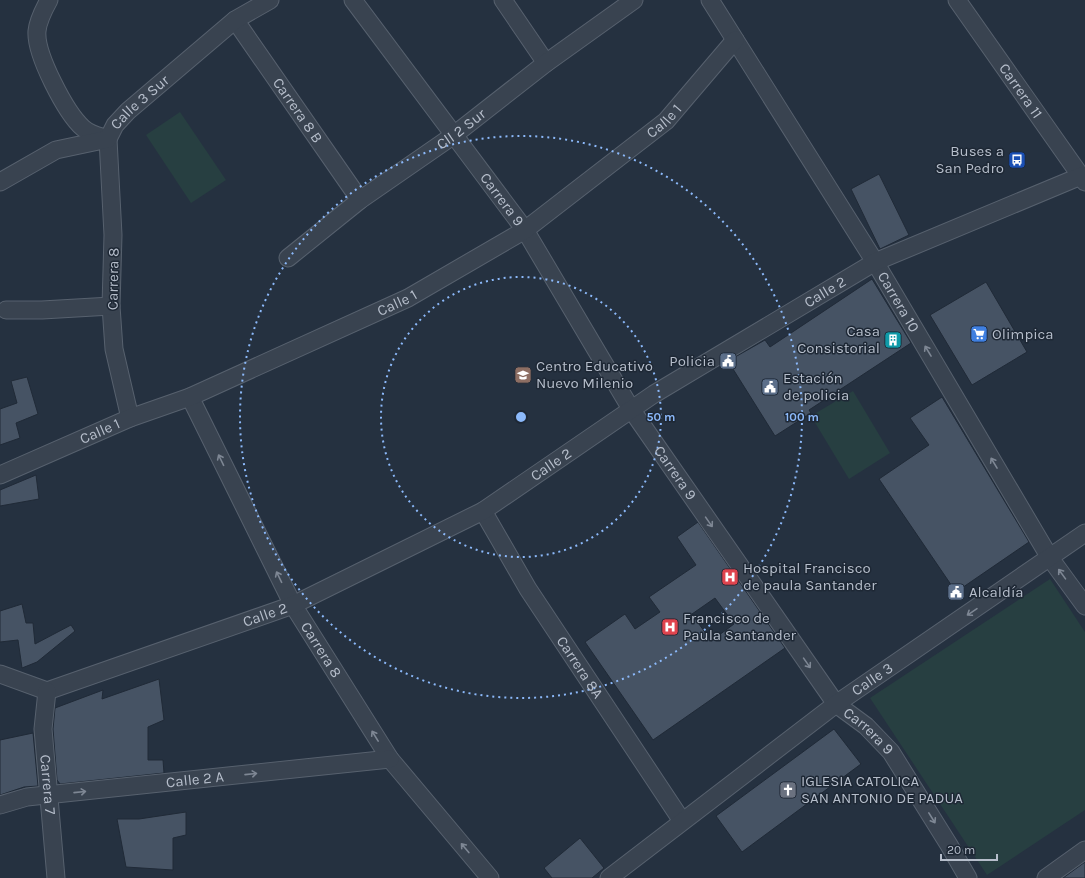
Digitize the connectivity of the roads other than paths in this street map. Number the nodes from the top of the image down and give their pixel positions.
1 (49, 0) edge
2 (270, 0) edge
3 (353, 0) edge
4 (503, 0) edge
5 (634, 0) edge
6 (710, 0) edge
7 (957, 0) edge
8 (235, 20) junction
9 (735, 40) junction
10 (546, 63) junction
11 (454, 135) junction
12 (108, 139) junction
13 (1083, 179) edge
14 (0, 182) edge
15 (360, 200) junction
16 (525, 230) junction
17 (288, 258) dead end
18 (875, 262) junction
19 (111, 306) junction
20 (6, 310) dead end
21 (190, 397) junction
22 (631, 409) junction
23 (130, 418) junction
24 (0, 475) edge
25 (483, 511) junction
26 (1085, 533) edge
27 (1050, 558) junction
28 (292, 605) junction
29 (1085, 606) edge
30 (0, 674) edge
31 (47, 691) junction
32 (836, 704) junction
33 (390, 760) junction
34 (50, 795) junction
35 (0, 805) edge
36 (682, 821) junction
37 (1085, 850) edge
38 (56, 878) edge
39 (490, 878) edge
40 (609, 878) edge
41 (968, 878) edge
42 (1046, 878) edge

1 - 12 street
2 - 8 street, Calle 3 Sur
3 - 11 street, Carrera 9
4 - 10 street
5 - 10 street, Cll 2 Sur
6 - 9 street, Carrera 10
7 - 13 street, Carrera 11
8 - 12 street, Calle 3 Sur
8 - 15 street, Carrera 8 B
9 - 16 street, Calle 1
9 - 18 street, Carrera 10
10 - 11 street, Cll 2 Sur
11 - 15 street, Cll 2 Sur
11 - 16 street, Carrera 9
12 - 14 street, Calle 3 Sur
12 - 19 street, Carrera 8
13 - 18 street, Calle 2
15 - 17 street, Cll 2 Sur
16 - 21 street, Calle 1
16 - 22 street, Carrera 9
18 - 22 street, Calle 2
27 -> 18 street, Carrera 10
19 - 20 street
19 - 23 street, Carrera 8
21 - 23 street, Calle 1
28 -> 21 street, Carrera 8
22 - 25 street, Calle 2
22 -> 32 street, Carrera 9
23 - 24 street, Calle 1
25 - 28 street, Calle 2
25 - 36 street, Carrera 8A
26 - 27 street, Calle 3
29 -> 27 street, Carrera 10
27 -> 32 street, Calle 3
28 - 31 street, Calle 2
33 -> 28 street, Carrera 8
30 - 31 street
31 - 34 street, Carrera 7
32 - 36 street, Calle 3
32 -> 41 street, Carrera 9
34 -> 33 street, Calle 2 A
39 -> 33 street, Carrera 8
34 - 35 street, Calle 2 A
34 - 38 street, Carrera 7
36 - 40 street, Calle 3
37 - 42 street

